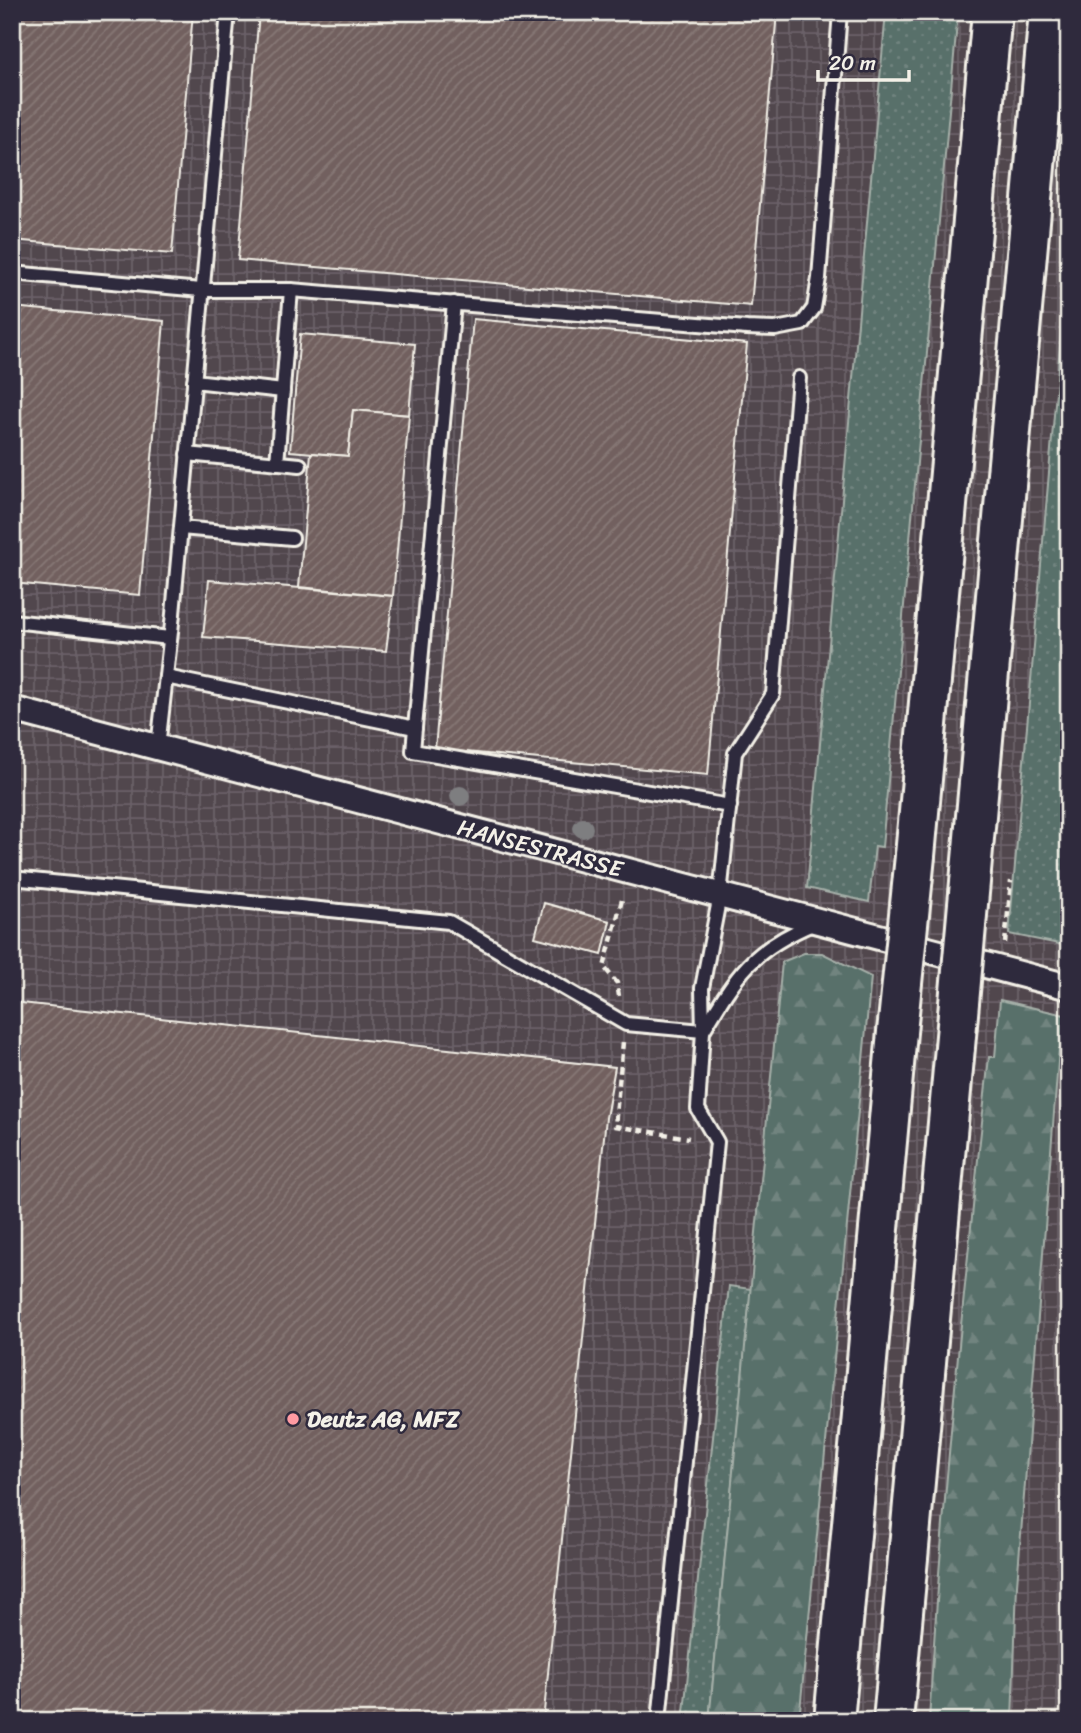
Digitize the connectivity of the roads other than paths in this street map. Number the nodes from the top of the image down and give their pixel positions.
1 (228, 12) edge
2 (840, 12) edge
3 (992, 12) edge
4 (1049, 12) edge
5 (12, 273) edge
6 (201, 290) junction
7 (291, 290) junction
8 (454, 303) junction
9 (799, 378) dead end
10 (194, 381) junction
11 (283, 391) junction
12 (187, 454) junction
13 (277, 463) junction
14 (300, 465) dead end
15 (181, 528) junction
16 (292, 538) dead end
17 (12, 621) edge
18 (170, 638) junction
19 (166, 677) junction
20 (12, 709) edge
21 (415, 728) junction
22 (158, 747) junction
23 (730, 806) junction
24 (12, 877) edge
25 (720, 895) junction
26 (819, 921) junction
27 (1069, 987) edge
28 (703, 1031) junction
29 (659, 1721) edge
30 (834, 1721) edge
31 (893, 1721) edge

1 - 6 lane
2 - 8 lane
3 - 30 highway, bridge
4 - 31 highway, bridge
5 - 6 lane
6 - 7 lane
6 - 10 lane
7 - 8 lane
7 - 11 lane
8 - 21 lane
9 - 23 lane
10 - 11 lane
10 - 12 lane
11 - 13 lane
12 - 13 lane
12 - 15 lane
13 - 14 lane
15 - 16 lane
15 - 18 lane
17 - 18 lane
18 - 19 lane
19 - 21 lane
19 - 22 lane
20 - 22 street, HANSESTRASSE
21 - 23 lane
22 - 25 street, HANSESTRASSE
23 - 25 lane
24 - 28 lane
25 - 26 street, HANSESTRASSE
25 - 28 lane
26 - 27 street, HANSESTRASSE
26 - 28 lane
28 - 29 lane

